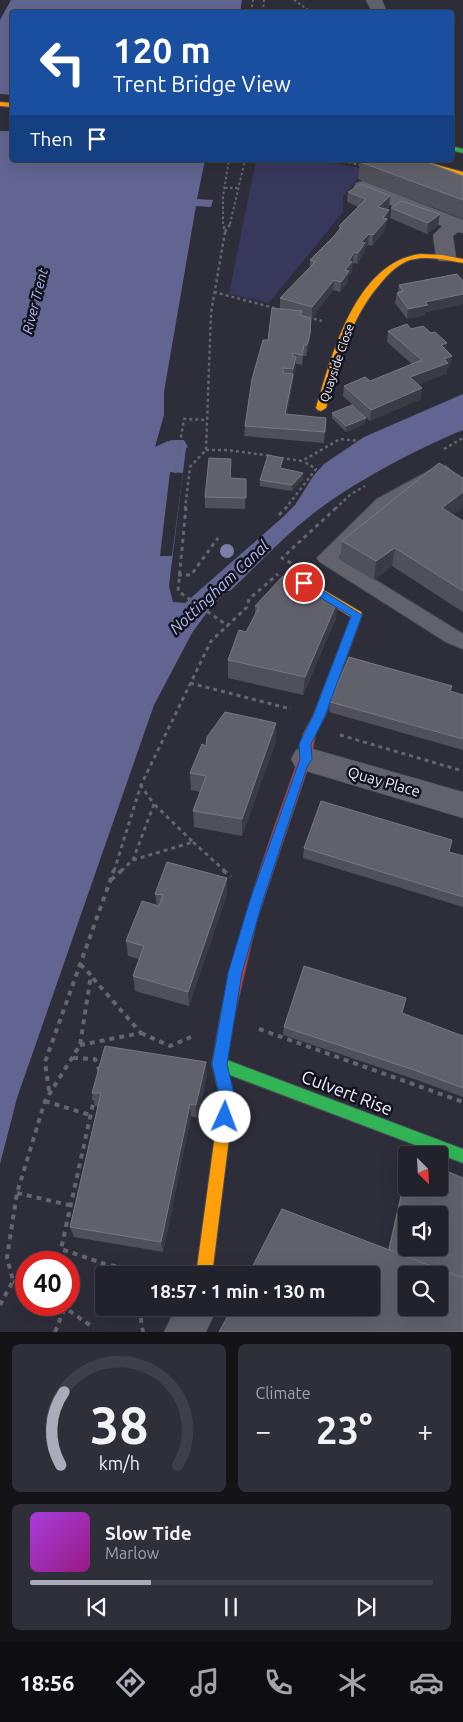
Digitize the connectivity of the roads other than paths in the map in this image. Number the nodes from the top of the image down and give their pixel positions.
1 (418, 162) edge
2 (463, 174) edge
3 (363, 187) edge
4 (459, 225) edge
5 (454, 259) edge
6 (321, 408) dead end
7 (463, 491) edge
8 (304, 583) edge
9 (463, 642) edge
10 (306, 759) junction
11 (463, 805) edge
12 (219, 1064) junction
13 (463, 1156) edge
14 (205, 1266) edge
15 (193, 1316) edge
16 (184, 1332) edge

1 - 2 street
3 - 4 street, Quayside Close
4 - 5 street, Quayside Close
5 - 6 street, Quayside Close
7 - 9 lane
8 - 10 street
10 - 11 street, Quay Place
10 - 12 street
12 - 13 street, Culvert Rise
12 - 14 street
15 - 16 street

